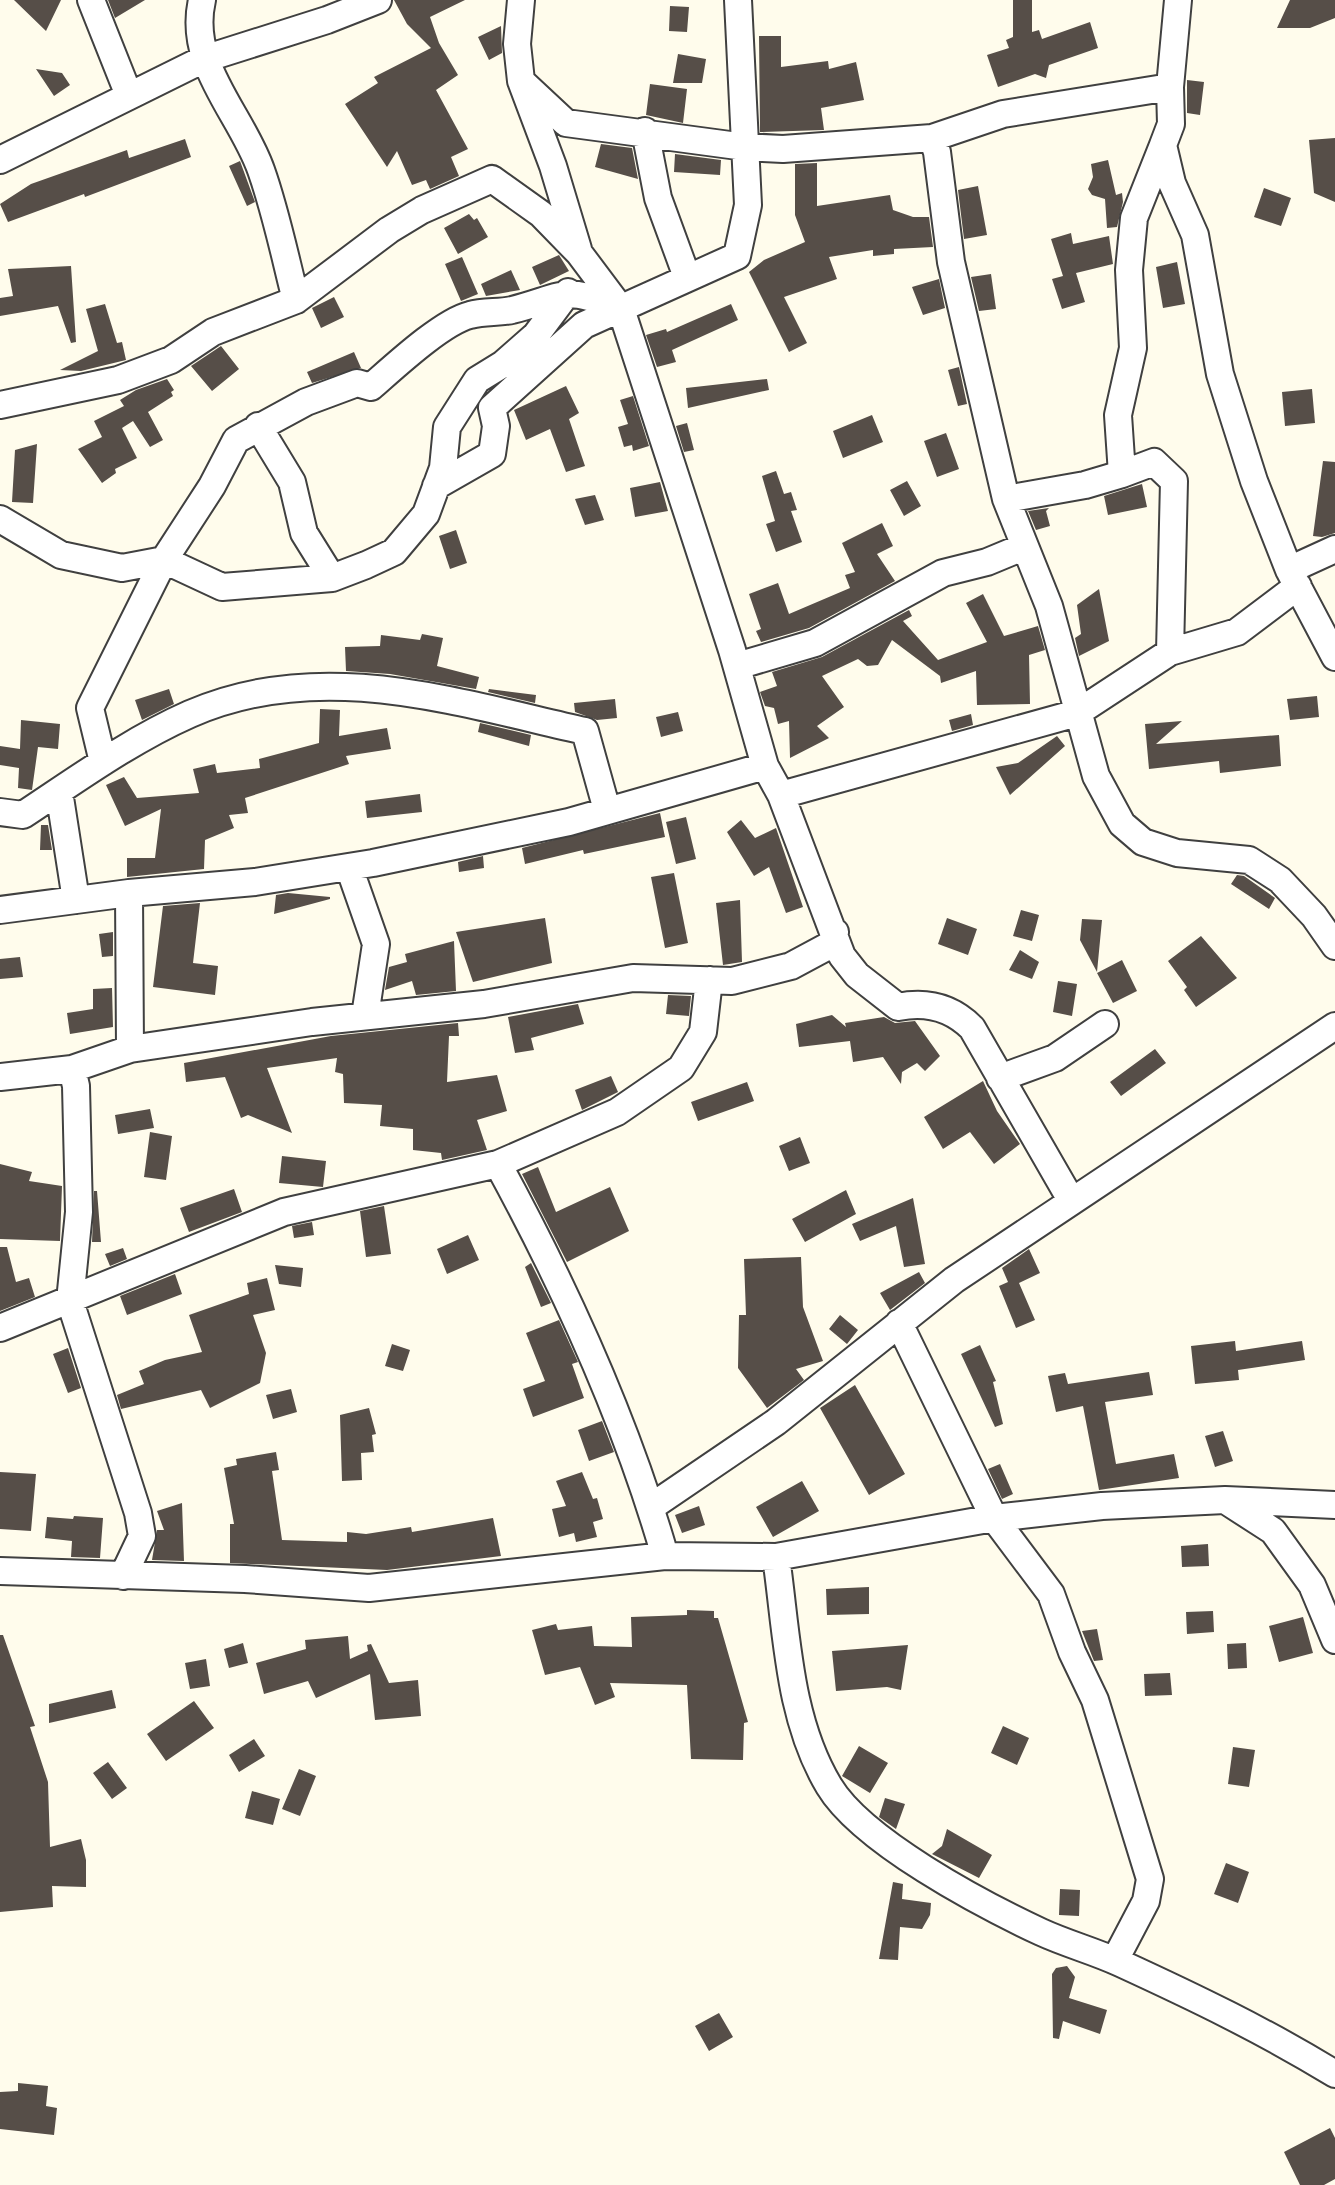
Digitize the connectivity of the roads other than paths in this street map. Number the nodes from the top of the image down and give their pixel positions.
1 (91, 0) edge
2 (202, 0) edge
3 (378, 0) edge
4 (521, 0) edge
5 (738, 0) edge
6 (1171, 2) edge
7 (204, 59) junction
8 (521, 81) junction
9 (1170, 87) junction
10 (128, 93) junction
11 (645, 131) junction
12 (932, 138) junction
13 (1163, 145) junction
14 (745, 147) junction
15 (0, 160) edge
16 (579, 253) junction
17 (687, 277) junction
18 (568, 292) junction
19 (296, 300) junction
20 (621, 309) junction
21 (0, 405) edge
22 (258, 426) junction
23 (1122, 474) junction
24 (436, 486) junction
25 (1006, 499) junction
26 (0, 519) edge
27 (1023, 547) junction
28 (1335, 549) edge
29 (164, 560) junction
30 (332, 578) junction
31 (1294, 578) junction
32 (1170, 652) junction
33 (1335, 657) edge
34 (737, 666) junction
35 (1077, 713) junction
36 (103, 762) junction
37 (765, 766) junction
38 (59, 791) junction
39 (781, 795) junction
40 (607, 810) junction
41 (0, 812) edge
42 (349, 867) junction
43 (129, 893) junction
44 (76, 900) junction
45 (0, 910) edge
46 (1325, 913) edge
47 (835, 932) junction
48 (1335, 946) edge
49 (709, 980) junction
50 (365, 1016) junction
51 (1105, 1024) dead end
52 (1335, 1026) edge
53 (130, 1049) junction
54 (72, 1069) junction
55 (0, 1077) edge
56 (1000, 1078) junction
57 (498, 1164) junction
58 (1071, 1200) junction
59 (70, 1301) junction
60 (899, 1323) junction
61 (0, 1328) edge
62 (1225, 1500) junction
63 (1335, 1505) edge
64 (651, 1507) junction
65 (994, 1518) junction
66 (665, 1556) junction
67 (776, 1557) junction
68 (0, 1571) edge
69 (123, 1576) junction
70 (1335, 1640) edge
71 (1115, 1960) junction
72 (1335, 2074) edge

1 - 10 street
2 - 7 street
3 - 7 street
4 - 8 street
5 - 14 street
6 - 9 street
7 - 10 street
7 - 19 street
8 - 11 street
8 - 16 street
9 - 12 street
9 - 13 street
10 - 15 street
11 - 14 street
11 - 17 street
12 - 14 street
12 - 25 street
13 - 23 street
13 - 31 street
14 - 17 street
16 - 19 street
16 - 20 street
17 - 20 street
18 - 20 street
18 - 22 street
18 - 24 street
19 - 21 street
20 - 24 street
20 - 34 street
22 - 29 street
22 - 30 street
23 - 25 street
23 - 32 street
24 - 30 street
25 - 27 street
26 - 29 street
27 - 34 street
27 - 35 street
28 - 31 street
29 - 30 street
29 - 36 street
31 - 32 street
31 - 33 street
32 - 35 street
34 - 37 street
35 - 39 street
35 - 46 street
36 - 38 street
36 - 40 street
37 - 39 street
37 - 40 street
38 - 41 street
38 - 44 street
39 - 47 street
40 - 42 street
42 - 43 street
42 - 50 street
43 - 44 street
43 - 53 street
44 - 45 street
46 - 48 street
47 - 49 street
47 - 56 street
49 - 50 street
49 - 57 street
50 - 53 street
51 - 56 street
52 - 58 street
53 - 54 street
54 - 55 street
54 - 59 street
56 - 58 street
57 - 59 street
57 - 64 street
58 - 60 street
59 - 61 street
59 - 69 street
60 - 64 street
60 - 65 street
62 - 63 street
62 - 65 street
62 - 70 street
64 - 66 street
65 - 67 street
65 - 71 street
66 - 67 street
66 - 69 street
67 - 71 street
68 - 69 street
71 - 72 street

